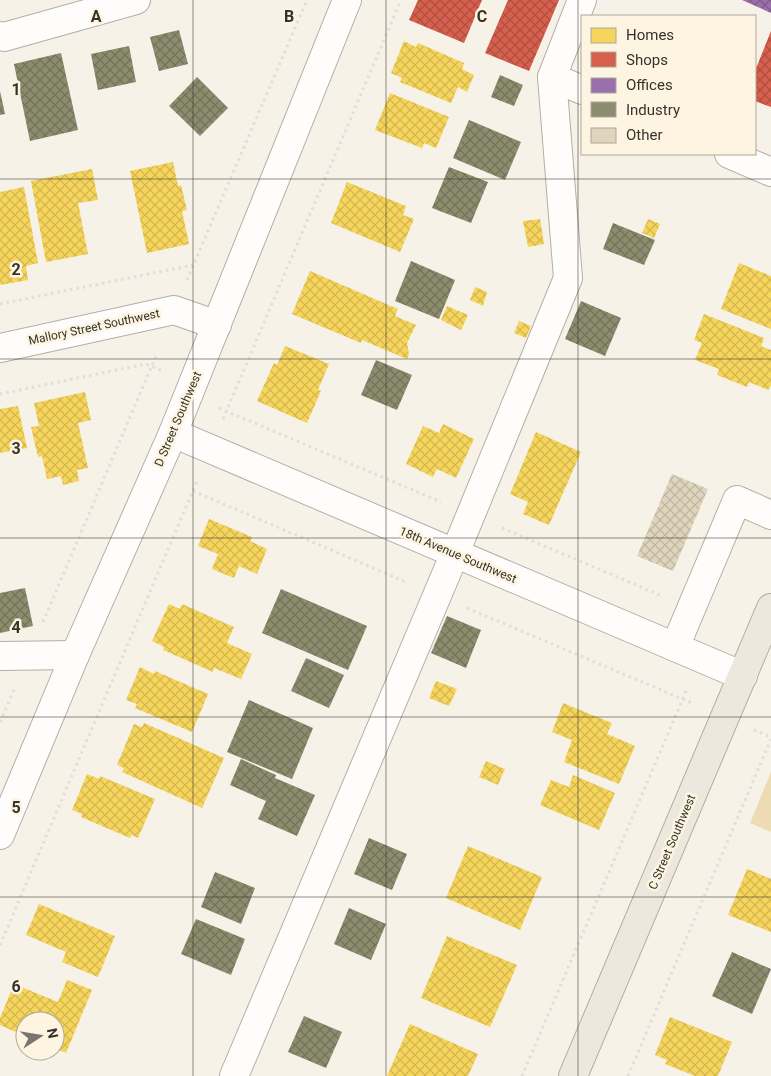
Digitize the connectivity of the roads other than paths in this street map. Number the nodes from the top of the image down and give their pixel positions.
1 (136, 0) edge
2 (582, 0) edge
3 (337, 6) edge
4 (0, 36) edge
5 (552, 77) junction
6 (581, 90) edge
7 (731, 155) edge
8 (771, 172) edge
9 (217, 325) junction
10 (0, 348) edge
11 (173, 433) junction
12 (771, 515) edge
13 (455, 553) junction
14 (771, 608) edge
15 (675, 647) junction
16 (76, 655) junction
17 (0, 656) edge
18 (743, 676) junction
19 (0, 835) edge
20 (234, 1076) edge
21 (573, 1076) edge

1 - 4 street
2 - 5 street
3 - 9 street, D Street Southwest
5 - 6 street
5 - 13 street
7 - 8 street
9 - 10 street, Mallory Street Southwest
9 - 11 street, D Street Southwest
11 - 13 street, 18th Avenue Southwest
11 - 16 street, D Street Southwest
12 - 15 street
13 - 15 street, 18th Avenue Southwest
13 - 20 street
14 - 18 main road, C Street Southwest
15 - 18 street, 18th Avenue Southwest
16 - 17 street
16 - 19 street, D Street Southwest
18 - 21 main road, C Street Southwest

